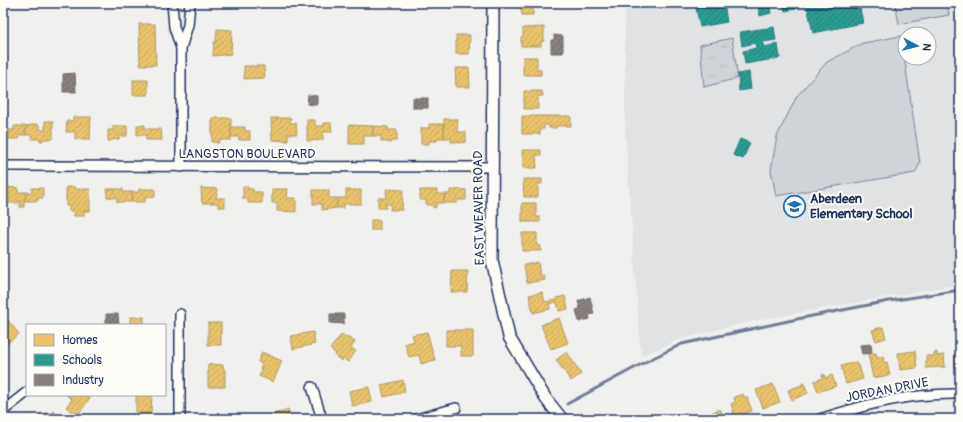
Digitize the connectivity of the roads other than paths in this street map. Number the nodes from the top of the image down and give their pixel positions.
1 (172, 3) edge
2 (190, 3) edge
3 (493, 3) edge
4 (181, 48) junction
5 (3, 166) edge
6 (181, 167) junction
7 (492, 167) junction
8 (180, 314) dead end
9 (312, 387) dead end
10 (26, 393) edge
11 (960, 394) edge
12 (456, 408) dead end
13 (3, 411) edge
14 (180, 419) edge
15 (322, 419) edge
16 (416, 419) edge
17 (562, 419) edge
18 (820, 419) edge

1 - 4 street
2 - 4 street
3 - 7 street, EAST WEAVER ROAD
4 - 6 street
5 - 6 street, LANGSTON BOULEVARD
6 - 7 street, LANGSTON BOULEVARD
7 - 17 street, EAST WEAVER ROAD
8 - 14 street
9 - 15 street
10 - 13 street
11 - 18 street, JORDAN DRIVE
12 - 16 street

